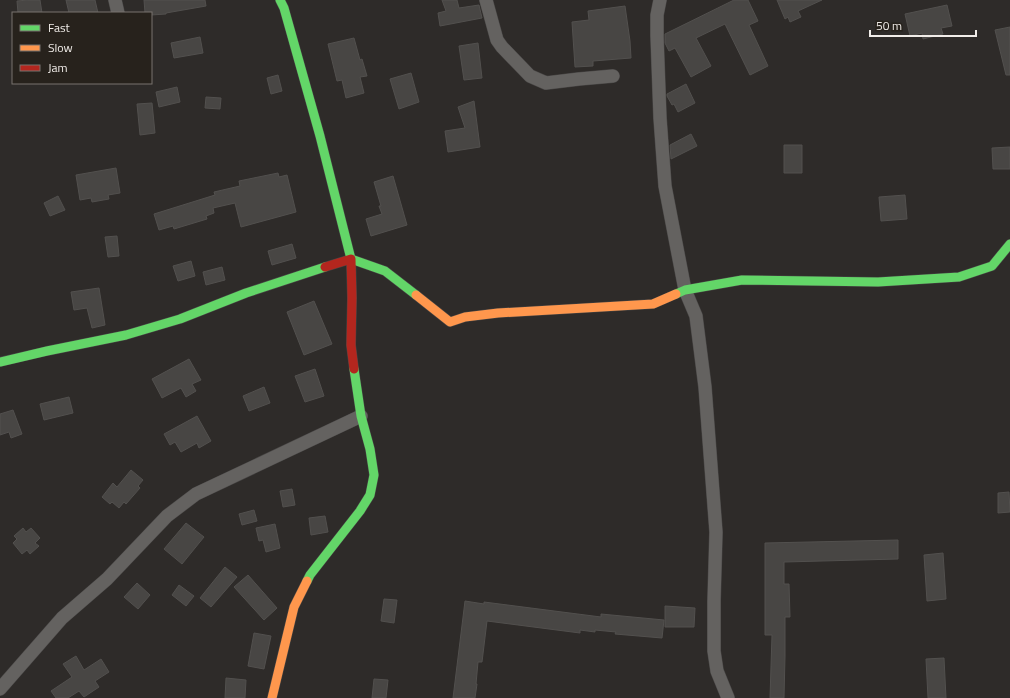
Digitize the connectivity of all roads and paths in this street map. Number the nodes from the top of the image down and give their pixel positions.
1 (115, 0) edge
2 (280, 0) edge
3 (486, 0) edge
4 (660, 0) edge
5 (118, 12) edge
6 (613, 76) dead end
7 (1010, 244) edge
8 (351, 259) junction
9 (685, 290) junction
10 (0, 362) edge
11 (361, 416) junction
12 (0, 689) edge
13 (272, 698) edge
14 (728, 698) edge

1 - 5 street
2 - 8 street
3 - 6 street
4 - 9 street
7 - 9 street
8 - 9 street
8 - 10 street
8 - 11 street
9 - 14 street
11 - 12 street
11 - 13 street

